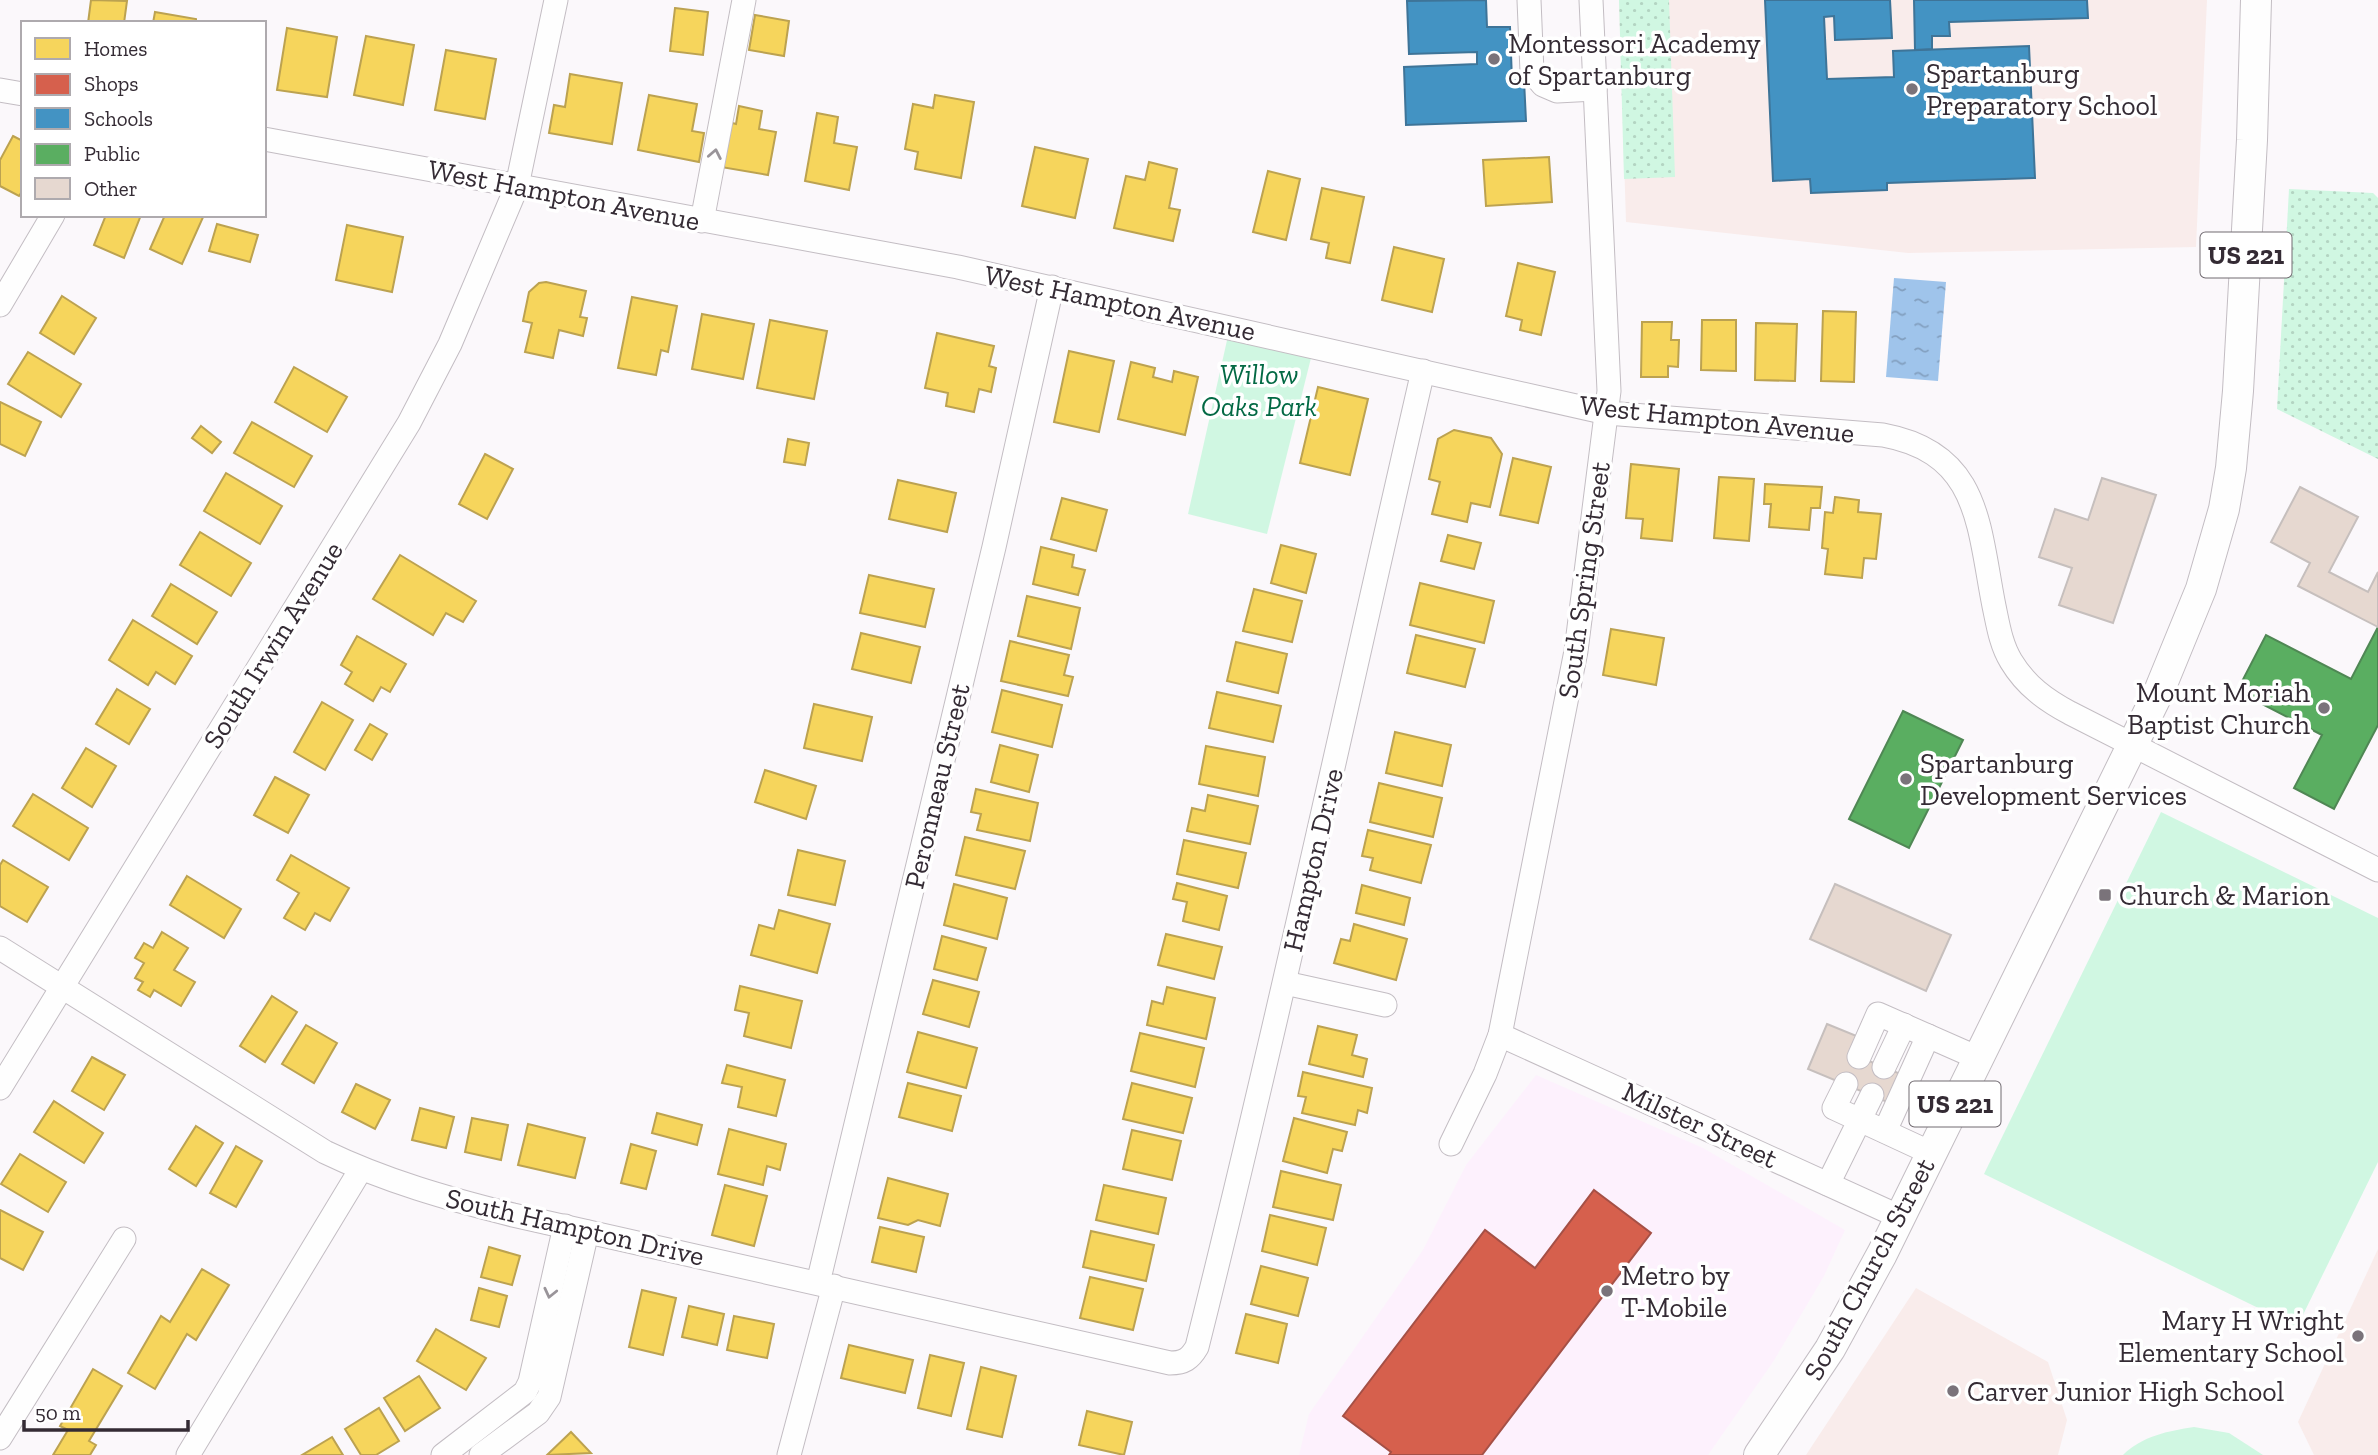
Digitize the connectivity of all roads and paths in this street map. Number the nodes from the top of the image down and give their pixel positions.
1 (556, 0) edge
2 (744, 0) edge
3 (1530, 0) edge
4 (1591, 0) edge
5 (2256, 0) edge
6 (1595, 89) junction
7 (0, 90) edge
8 (21, 94) edge
9 (266, 139) edge
10 (517, 186) junction
11 (52, 217) edge
12 (702, 221) junction
13 (1052, 287) junction
14 (0, 305) edge
15 (1423, 371) junction
16 (1607, 413) junction
17 (2133, 743) junction
18 (2378, 870) edge
19 (0, 948) edge
20 (1285, 983) junction
21 (62, 987) junction
22 (1385, 1005) dead end
23 (1904, 1025) junction
24 (1500, 1035) junction
25 (1928, 1036) junction
26 (1858, 1057) dead end
27 (1978, 1058) junction
28 (1884, 1067) dead end
29 (1846, 1084) dead end
30 (0, 1088) edge
31 (1872, 1095) dead end
32 (1860, 1119) junction
33 (1885, 1131) junction
34 (1451, 1144) dead end
35 (1931, 1153) junction
36 (361, 1169) junction
37 (1828, 1184) junction
38 (1900, 1217) junction
39 (576, 1229) junction
40 (124, 1239) dead end
41 (826, 1285) junction
42 (1197, 1347) joint
43 (525, 1392) junction
44 (544, 1405) junction
45 (0, 1438) edge
46 (188, 1455) edge
47 (443, 1455) edge
48 (481, 1455) edge
49 (789, 1455) edge
50 (1759, 1455) edge

1 - 10 street, South Irwin Avenue
12 -> 2 street
3 - 6 street
4 - 6 street, South Spring Street
5 - 17 main road, South Church Street / US 221
6 - 16 street, South Spring Street
7 - 8 street
9 - 10 street, West Hampton Avenue
10 - 12 street, West Hampton Avenue
10 - 21 street, South Irwin Avenue
11 - 14 street
12 - 13 street, West Hampton Avenue
13 - 15 street, West Hampton Avenue
13 - 41 street, Peronneau Street
15 - 16 street, West Hampton Avenue
15 - 20 street, Hampton Drive
16 - 17 street, West Hampton Avenue
16 - 24 street, South Spring Street
17 - 18 street, West Hampton Avenue
17 - 27 main road, South Church Street / US 221
19 - 21 street, South Hampton Drive
20 - 22 street
20 - 42 street, Hampton Drive
21 - 30 street, South Irwin Avenue
21 - 36 street, South Hampton Drive
23 - 25 street
23 - 26 street
23 - 28 street
24 - 34 street, South Spring Street
24 - 37 street, Milster Street
25 - 27 street
25 - 33 street
27 - 35 main road, South Church Street / US 221
29 - 32 street
31 - 32 street
32 - 33 street
32 - 37 street
33 - 35 street
35 - 38 main road, South Church Street / US 221
36 - 39 street, South Hampton Drive
36 - 46 street
37 - 38 street, Milster Street
38 - 50 main road, South Church Street / US 221
39 - 41 street, South Hampton Drive
39 -> 43 street
39 - 44 street
40 - 45 street
41 - 42 street, South Hampton Drive
41 - 49 street, Peronneau Street
43 - 44 street
43 - 47 street
44 - 48 street

